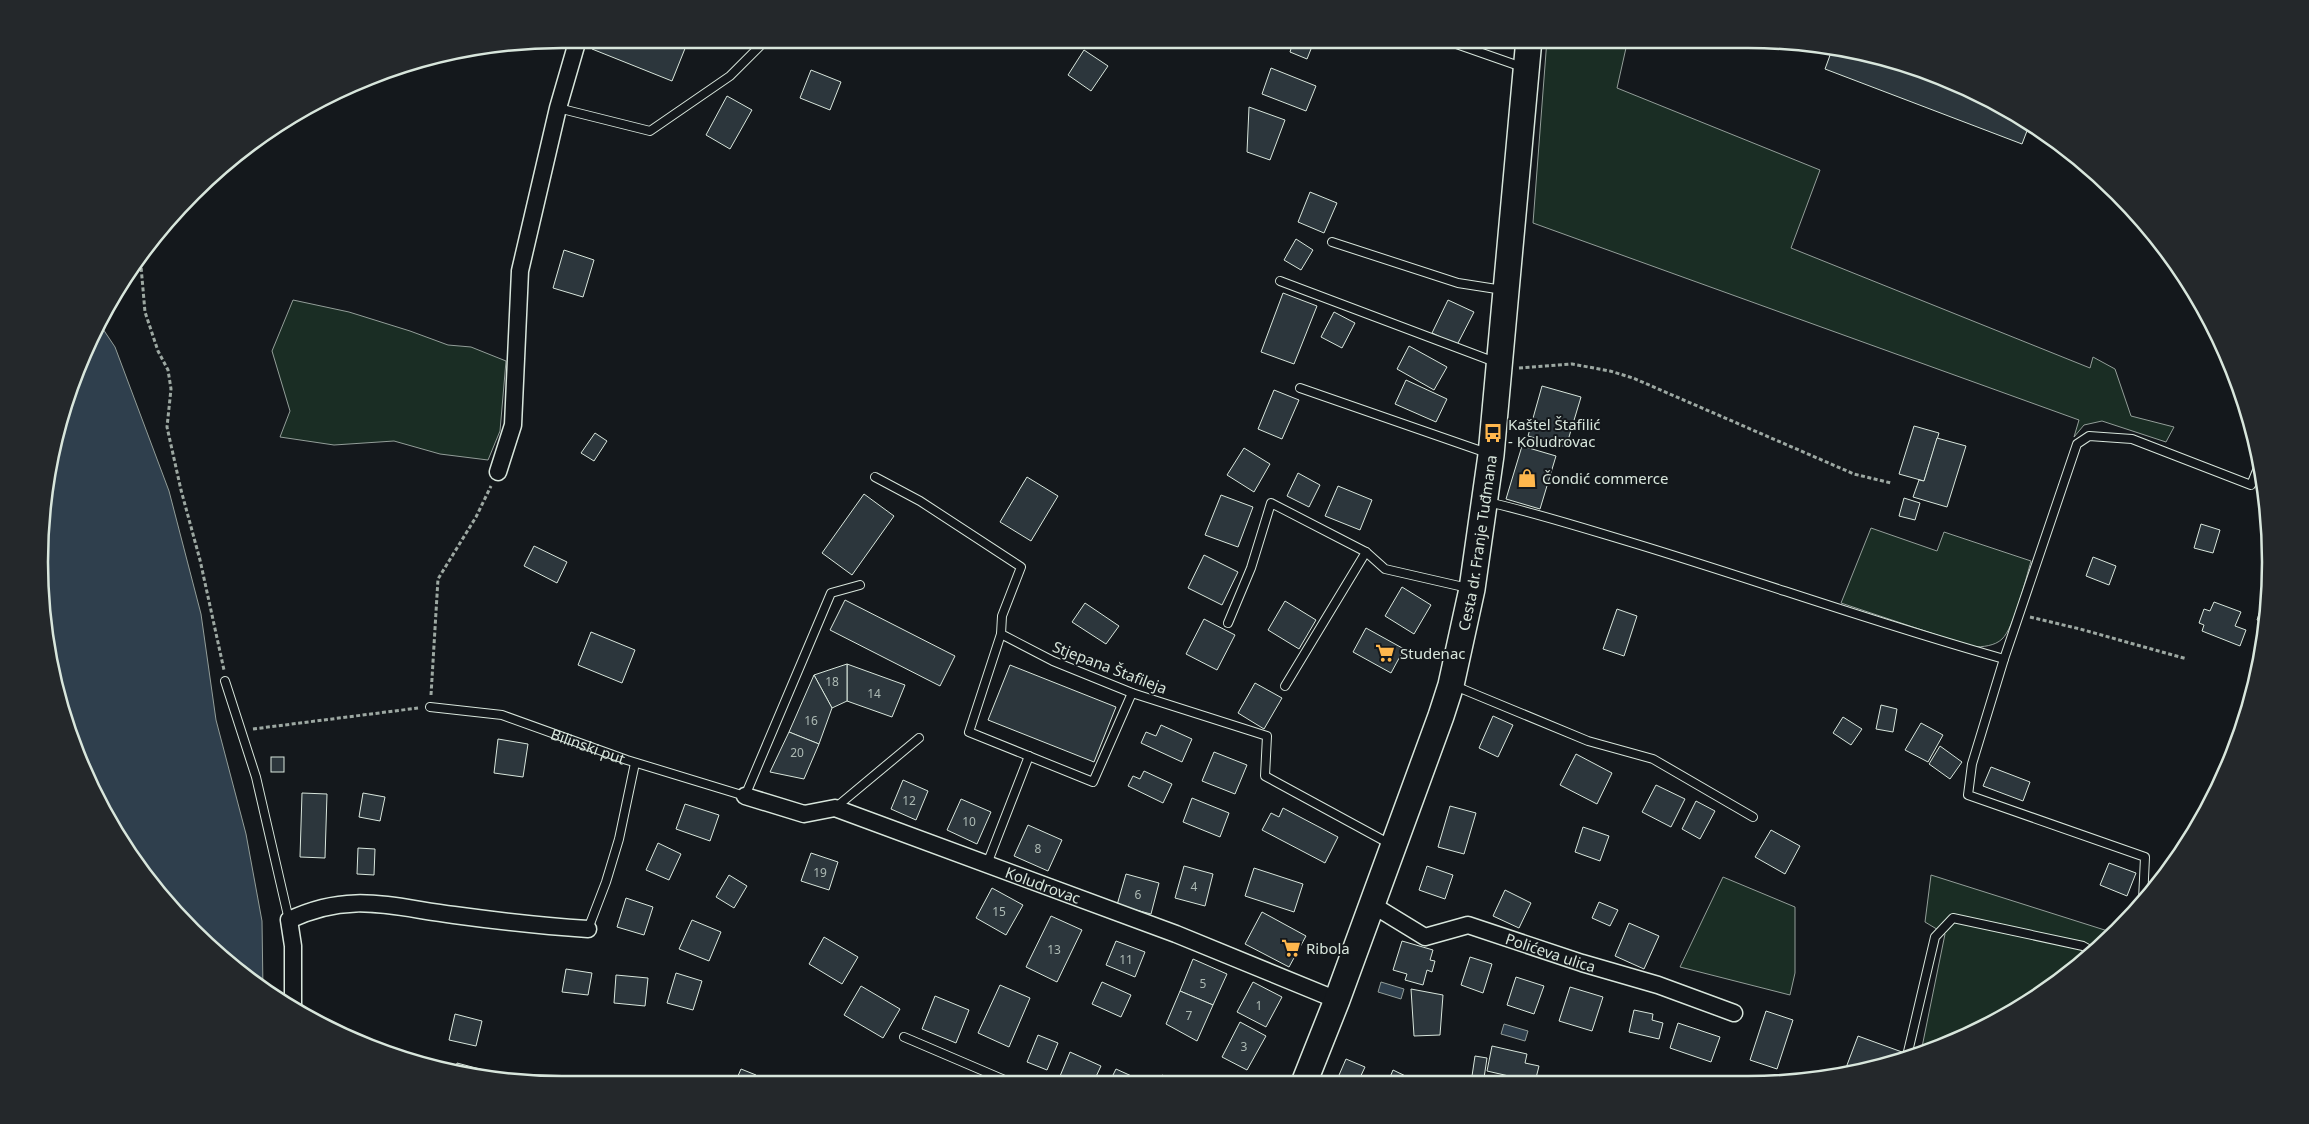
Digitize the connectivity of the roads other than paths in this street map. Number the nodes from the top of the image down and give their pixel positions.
1 (575, 48) edge
2 (758, 48) edge
3 (1467, 48) edge
4 (1528, 48) edge
5 (1526, 69) junction
6 (558, 108) junction
7 (1332, 242) dead end
8 (1280, 281) dead end
9 (1506, 290) junction
10 (1499, 366) junction
11 (1300, 388) dead end
12 (1491, 455) junction
13 (498, 472) road end
14 (875, 477) dead end
15 (2254, 477) edge
16 (1486, 502) junction
17 (1366, 552) junction
18 (860, 585) dead end
19 (1472, 589) junction
20 (1228, 624) dead end
21 (1001, 634) junction
22 (2004, 659) junction
23 (225, 680) road end
24 (1451, 685) junction
25 (1286, 686) dead end
26 (1132, 693) junction
27 (430, 707) road end
28 (919, 738) dead end
29 (1029, 756) junction
30 (635, 763) junction
31 (745, 796) junction
32 (836, 808) junction
33 (1753, 817) dead end
34 (1392, 845) junction
35 (987, 864) junction
36 (2143, 890) edge
37 (1371, 904) junction
38 (289, 920) junction
39 (588, 929) joint
40 (2087, 948) edge
41 (1337, 1000) junction
42 (293, 1001) edge
43 (1734, 1013) dead end
44 (904, 1037) dead end
45 (1908, 1050) edge
46 (995, 1076) edge
47 (1307, 1076) edge

1 - 6 street
2 - 6 lane
3 - 5 lane
4 - 5 main road, Cesta dr. Franje Tuđmana
5 - 9 main road, Cesta dr. Franje Tuđmana
6 - 13 street
7 - 9 lane
8 - 10 lane
9 - 10 main road, Cesta dr. Franje Tuđmana
10 - 12 main road, Cesta dr. Franje Tuđmana
11 - 12 lane
12 - 16 main road, Cesta dr. Franje Tuđmana
14 - 21 lane
15 - 22 lane
16 - 19 main road, Cesta dr. Franje Tuđmana
16 - 22 lane
17 - 19 lane
17 - 20 lane
17 - 25 lane
18 - 31 lane
19 - 24 main road, Cesta dr. Franje Tuđmana
21 - 26 lane, Stjepana Štafileja
21 - 29 lane
22 - 36 lane
23 - 38 lane
24 - 33 lane
24 - 34 main road, Cesta dr. Franje Tuđmana
26 - 29 lane
26 - 34 lane, Stjepana Štafileja
27 - 30 lane, Bilinski put
28 - 32 lane
29 - 35 lane
30 - 31 lane, Bilinski put
30 - 39 lane
31 - 32 street
32 - 35 street, Koludrovac
34 - 37 main road, Cesta dr. Franje Tuđmana
35 - 41 street, Koludrovac
37 - 41 main road, Cesta dr. Franje Tuđmana
37 - 43 street, Polićeva ulica
38 - 39 street
38 - 42 street
40 - 45 lane
41 - 47 main road, Cesta dr. Franje Tuđmana
44 - 46 lane

